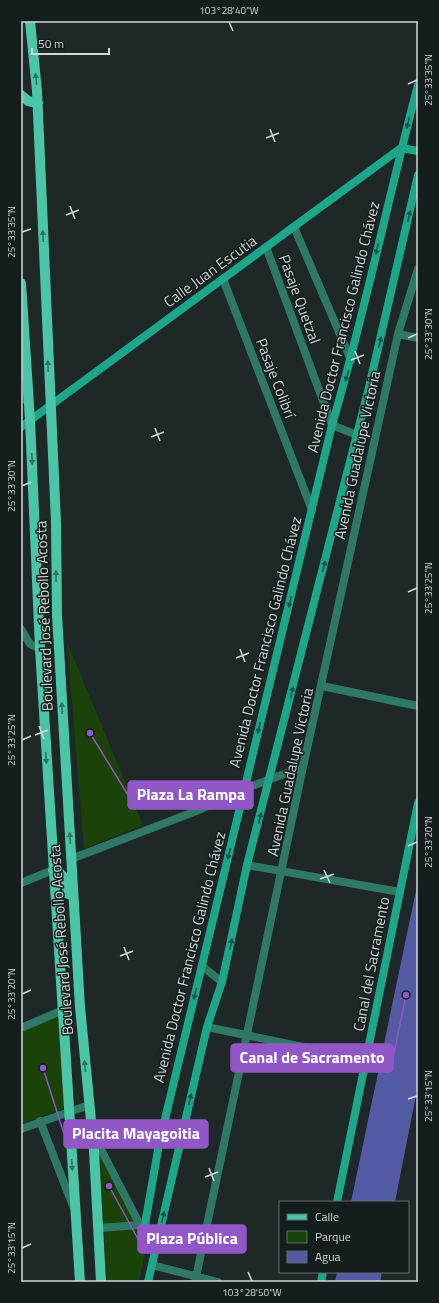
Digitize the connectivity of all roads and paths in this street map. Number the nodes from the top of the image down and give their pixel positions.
1 (30, 21) edge
2 (418, 85) edge
3 (21, 95) edge
4 (38, 103) junction
5 (401, 148) junction
6 (418, 151) edge
7 (418, 175) edge
8 (294, 227) junction
9 (266, 247) junction
10 (418, 269) edge
11 (222, 279) junction
12 (21, 283) edge
13 (398, 334) junction
14 (418, 338) edge
15 (351, 360) junction
16 (21, 394) edge
17 (29, 404) junction
18 (50, 405) junction
19 (30, 420) junction
20 (332, 425) junction
21 (21, 427) edge
22 (357, 435) junction
23 (312, 510) junction
24 (21, 629) edge
25 (40, 649) junction
26 (322, 686) junction
27 (418, 706) edge
28 (303, 767) junction
29 (270, 781) junction
30 (244, 789) junction
31 (418, 803) edge
32 (71, 860) junction
33 (247, 865) junction
34 (53, 870) junction
35 (283, 872) junction
36 (21, 883) edge
37 (400, 892) junction
38 (76, 951) junction
39 (202, 966) junction
40 (222, 982) junction
41 (63, 1010) junction
42 (21, 1028) edge
43 (207, 1028) junction
44 (248, 1036) junction
45 (366, 1060) junction
46 (89, 1104) junction
47 (68, 1112) junction
48 (40, 1121) junction
49 (21, 1129) edge
50 (92, 1132) junction
51 (337, 1201) edge
52 (75, 1211) junction
53 (99, 1228) junction
54 (142, 1228) junction
55 (156, 1244) junction
56 (152, 1265) junction
57 (195, 1279) edge
58 (80, 1282) edge
59 (102, 1282) edge
60 (148, 1282) edge
61 (218, 1282) edge

4 -> 1 main road, Boulevard José Rebollo Acosta
2 -> 5 street, Avenida Doctor Francisco Galindo Chávez
3 - 4 main road
18 -> 4 main road, Boulevard José Rebollo Acosta
5 - 6 street
5 - 8 street, Calle Juan Escutia
5 -> 15 street, Avenida Doctor Francisco Galindo Chávez
22 -> 7 street
8 - 9 street, Calle Juan Escutia
8 - 15 street
9 - 11 street, Calle Juan Escutia
9 - 20 street, Pasaje Quetzal
10 - 13 street, Avenida Guadalupe Victoria
11 - 18 street, Calle Juan Escutia
11 - 23 street, Pasaje Colibrí
12 - 17 main road, Boulevard José Rebollo Acosta
13 - 14 street
13 - 26 street, Avenida Guadalupe Victoria
15 -> 20 street, Avenida Doctor Francisco Galindo Chávez
16 - 17 street
17 - 19 main road, Boulevard José Rebollo Acosta
18 - 19 street, Calle Juan Escutia
32 -> 18 main road, Boulevard José Rebollo Acosta
19 - 21 street, Calle Juan Escutia
19 -> 25 main road, Boulevard José Rebollo Acosta
20 - 22 street
20 - 23 street, Avenida Doctor Francisco Galindo Chávez
29 -> 22 street
23 -> 30 street, Avenida Doctor Francisco Galindo Chávez
24 - 25 street
25 -> 34 main road, Boulevard José Rebollo Acosta
26 - 27 street
26 - 28 street, Avenida Guadalupe Victoria
28 - 29 street
28 - 35 street, Avenida Guadalupe Victoria
29 - 30 street
33 -> 29 street
30 - 32 street
30 -> 39 street, Avenida Doctor Francisco Galindo Chávez
31 - 37 street, Canal del Sacramento
32 - 38 main road, Boulevard José Rebollo Acosta
33 - 35 street
40 -> 33 street
34 - 36 street
34 - 38 main road
34 - 41 main road, Boulevard José Rebollo Acosta
35 - 37 street
35 - 44 street, Avenida Guadalupe Victoria
37 - 45 street, Canal del Sacramento
46 -> 38 main road, Boulevard José Rebollo Acosta
39 - 40 street
39 -> 54 street, Avenida Doctor Francisco Galindo Chávez
40 - 43 street
41 - 42 street
41 - 47 main road, Boulevard José Rebollo Acosta
43 - 44 street
55 -> 43 street
44 - 45 street
44 - 57 street, Avenida Guadalupe Victoria
45 - 51 street, Canal del Sacramento
46 - 47 street
46 - 50 main road, Boulevard José Rebollo Acosta
47 - 48 street
47 -> 52 main road, Boulevard José Rebollo Acosta
48 - 49 street
48 - 52 street
50 - 53 main road, Boulevard José Rebollo Acosta
50 - 54 street
52 - 58 main road, Boulevard José Rebollo Acosta
53 - 54 street
53 - 59 main road, Boulevard José Rebollo Acosta
54 - 55 street
55 - 56 street
56 - 57 street
56 - 60 street
57 - 61 street

